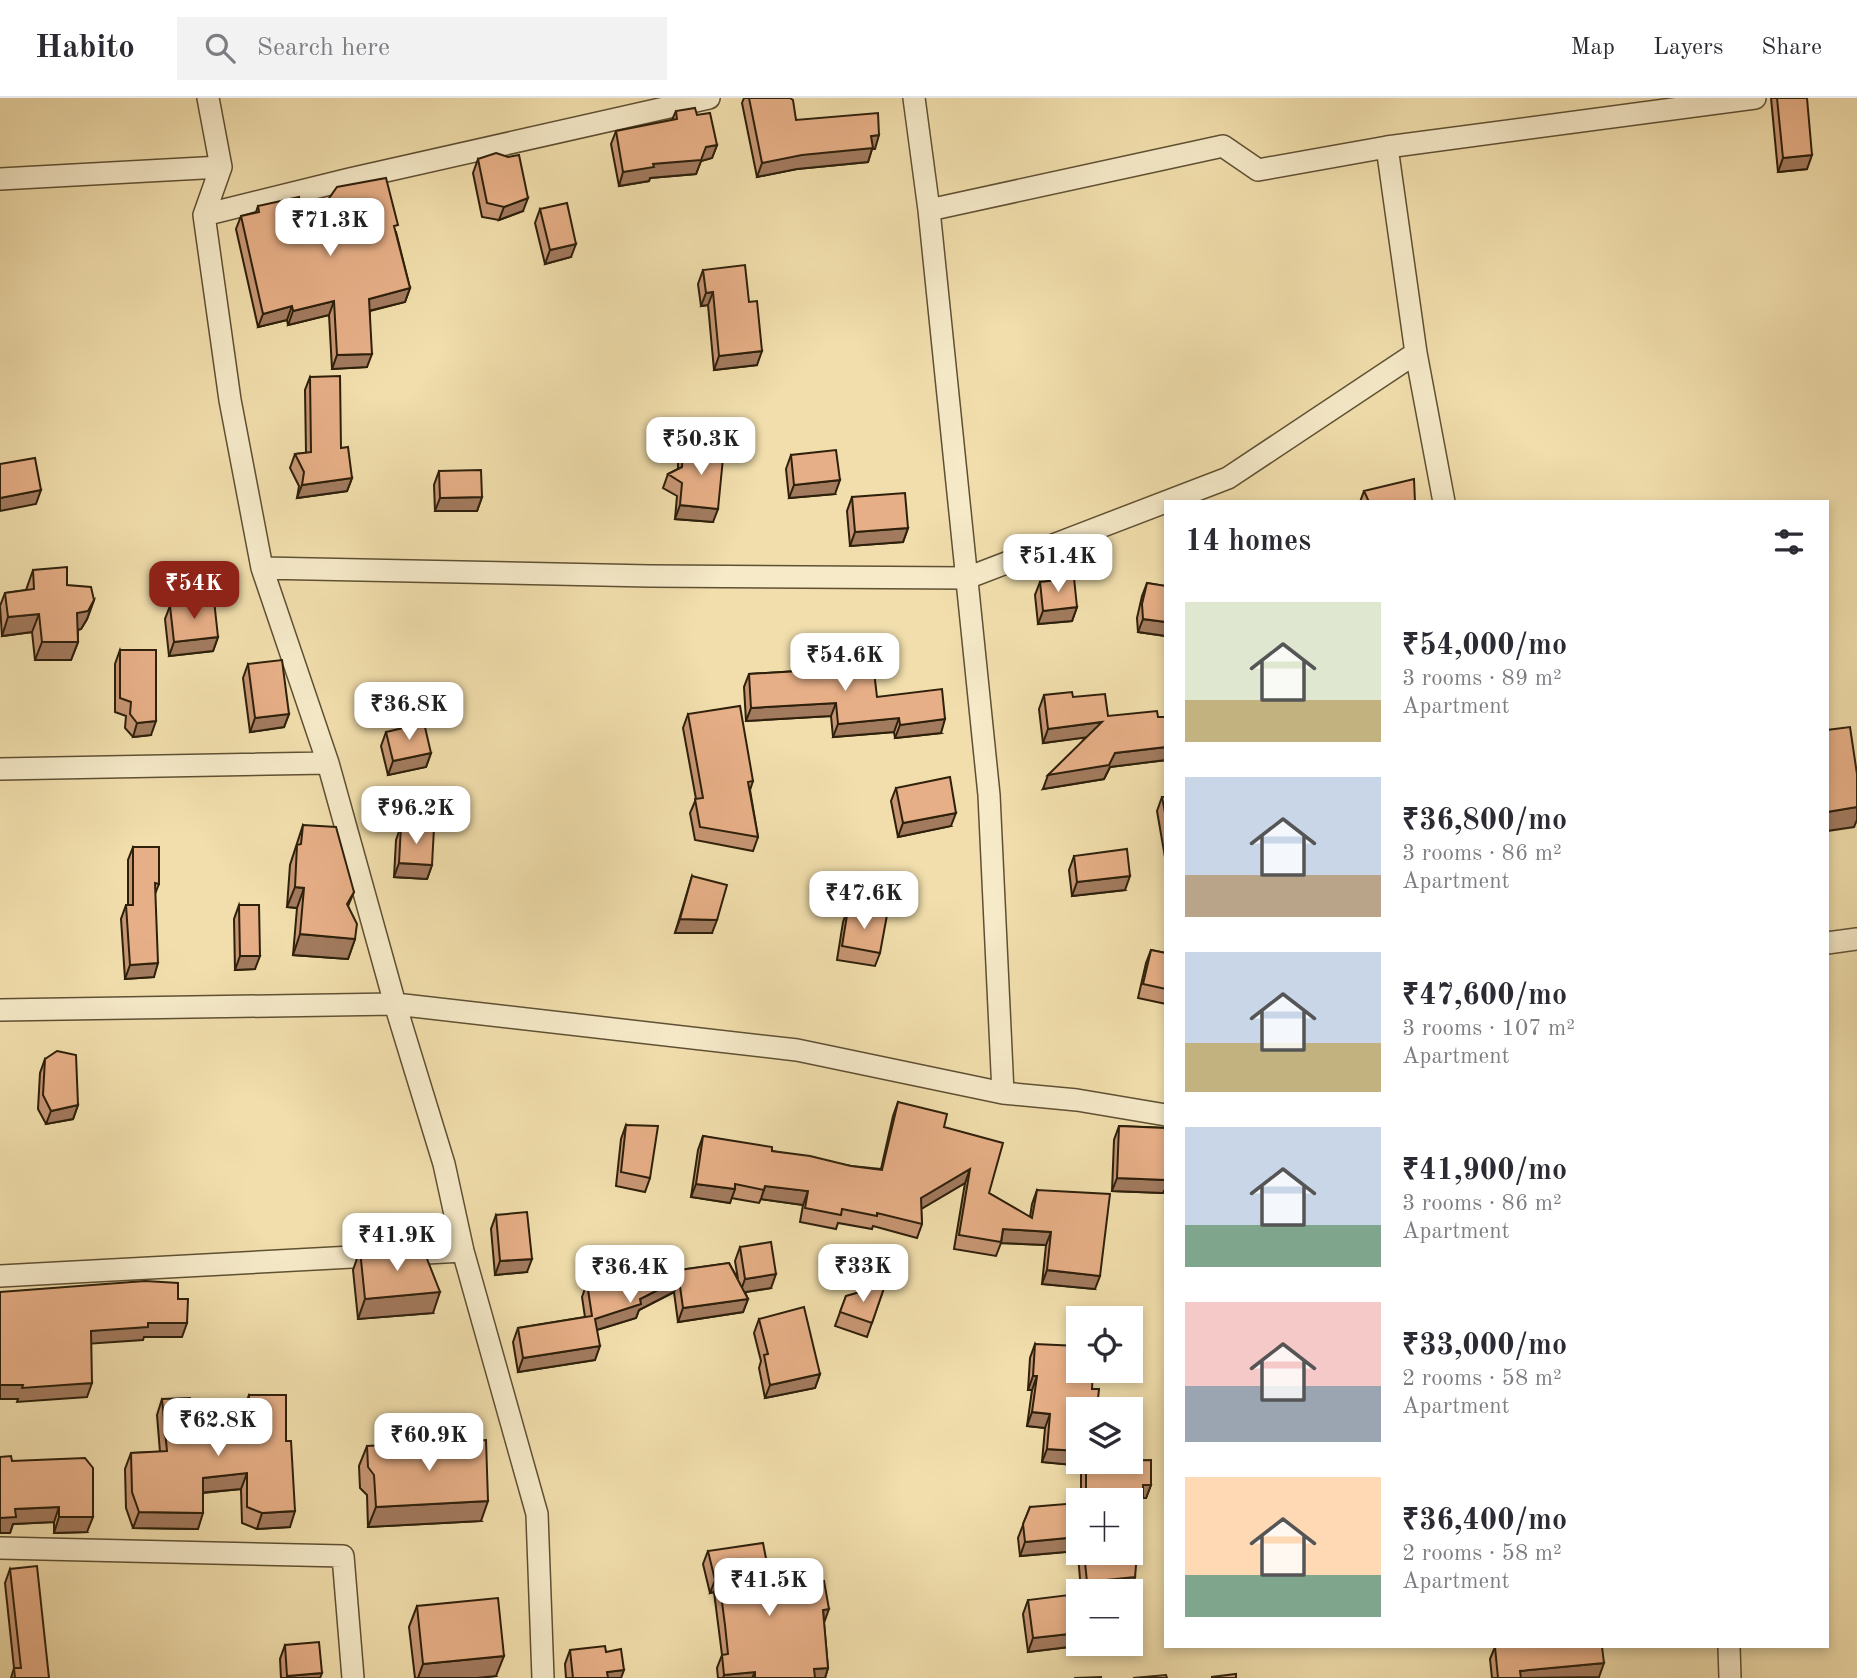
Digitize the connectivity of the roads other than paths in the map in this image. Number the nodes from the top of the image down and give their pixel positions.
1 (208, 98) edge
2 (709, 98) edge
3 (914, 98) edge
4 (1755, 98) edge
5 (1387, 147) junction
6 (221, 167) junction
7 (0, 179) edge
8 (929, 210) junction
9 (204, 215) junction
10 (1416, 353) junction
11 (1171, 500) edge
12 (1444, 500) edge
13 (1164, 503) edge
14 (262, 568) junction
15 (967, 578) junction
16 (328, 763) junction
17 (0, 769) edge
18 (1857, 939) edge
19 (1829, 943) edge
20 (395, 1004) junction
21 (0, 1010) edge
22 (1003, 1093) junction
23 (1164, 1115) edge
24 (463, 1251) junction
25 (0, 1276) edge
26 (0, 1548) edge
27 (1730, 1648) edge
28 (353, 1678) edge
29 (543, 1678) edge
30 (1730, 1678) edge

1 - 6 street
2 - 9 street
3 - 8 street
4 - 5 street
5 - 8 street
5 - 10 street
6 - 7 street
6 - 9 street
8 - 15 street
9 - 14 street
10 - 11 street
10 - 12 street
13 - 15 street
14 - 15 street
14 - 16 street
15 - 22 street
16 - 17 street
16 - 20 street
18 - 19 street
20 - 21 street
20 - 22 street
20 - 24 street
22 - 23 street
24 - 25 street
24 - 29 street
26 - 28 street
27 - 30 street

